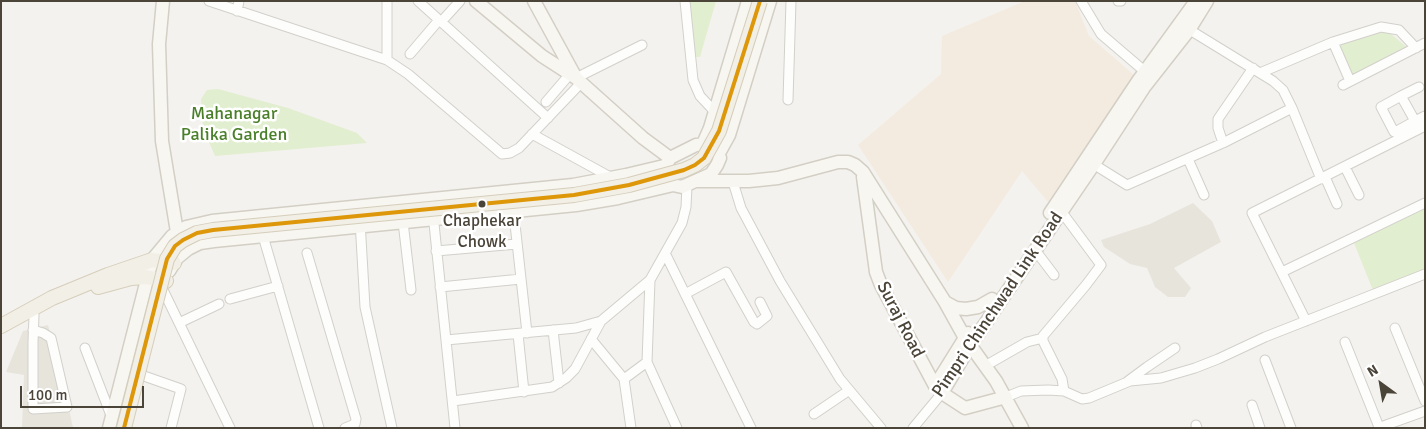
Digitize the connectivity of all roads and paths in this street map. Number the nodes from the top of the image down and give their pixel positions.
1 (163, 1) edge
2 (209, 1) edge
3 (239, 1) edge
4 (387, 1) edge
5 (418, 1) edge
6 (460, 1) edge
7 (476, 1) edge
8 (534, 1) edge
9 (685, 1) edge
10 (748, 1) edge
11 (760, 1) edge
12 (770, 1) edge
13 (791, 1) edge
14 (1081, 1) edge
15 (1196, 1) edge
16 (1206, 1) edge
17 (237, 11) junction
18 (440, 21) junction
19 (1184, 27) junction
20 (1333, 42) junction
21 (642, 44) dead end
22 (1425, 44) edge
23 (1416, 48) junction
24 (410, 54) dead end
25 (387, 60) junction
26 (1256, 71) junction
27 (1148, 74) junction
28 (576, 78) junction
29 (1418, 87) dead end
30 (1401, 96) junction
31 (788, 100) dead end
32 (546, 102) dead end
33 (1292, 108) junction
34 (715, 112) junction
35 (1425, 116) edge
36 (548, 118) junction
37 (1420, 125) edge
38 (532, 134) junction
39 (1223, 143) junction
40 (703, 144) junction
41 (719, 157) junction
42 (1188, 159) junction
43 (667, 162) junction
44 (1090, 162) junction
45 (1345, 166) junction
46 (863, 172) junction
47 (612, 178) junction
48 (1323, 178) junction
49 (733, 182) junction
50 (692, 184) junction
51 (673, 185) junction
52 (512, 191) junction
53 (1204, 195) dead end
54 (1359, 195) dead end
55 (1425, 203) edge
56 (1337, 204) dead end
57 (359, 207) junction
58 (433, 209) junction
59 (514, 211) junction
60 (1061, 211) junction
61 (403, 222) junction
62 (360, 226) junction
63 (177, 232) junction
64 (263, 236) junction
65 (517, 244) junction
66 (188, 249) junction
67 (1035, 250) junction
68 (436, 251) junction
69 (665, 253) junction
70 (307, 254) dead end
71 (152, 260) junction
72 (174, 263) junction
73 (1282, 272) junction
74 (1425, 274) edge
75 (1054, 275) dead end
76 (146, 278) junction
77 (521, 279) junction
78 (650, 280) junction
79 (278, 286) junction
80 (165, 287) junction
81 (440, 287) junction
82 (411, 290) dead end
83 (685, 294) junction
84 (230, 299) dead end
85 (996, 301) junction
86 (760, 302) dead end
87 (945, 302) junction
88 (219, 304) dead end
89 (34, 315) junction
90 (601, 321) junction
91 (1306, 321) junction
92 (179, 323) junction
93 (1, 326) edge
94 (1395, 328) dead end
95 (34, 330) junction
96 (553, 330) junction
97 (522, 333) junction
98 (1, 334) edge
99 (1043, 338) junction
100 (592, 339) junction
101 (446, 340) junction
102 (968, 342) junction
103 (1345, 342) dead end
104 (84, 348) dead end
105 (1175, 348) dead end
106 (1265, 360) dead end
107 (647, 362) junction
108 (985, 366) junction
109 (144, 376) junction
110 (624, 379) junction
111 (559, 383) junction
112 (1126, 383) junction
113 (939, 390) junction
114 (848, 391) junction
115 (1064, 391) junction
116 (524, 392) junction
117 (1006, 397) junction
118 (1425, 401) edge
119 (454, 402) junction
120 (1252, 405) dead end
121 (1425, 411) edge
122 (814, 414) dead end
123 (110, 423) edge
124 (1018, 426) edge
125 (1382, 427) edge
126 (124, 428) edge
127 (131, 428) edge
128 (171, 428) edge
129 (230, 428) edge
130 (319, 428) edge
131 (345, 428) edge
132 (392, 428) edge
133 (455, 428) edge
134 (631, 428) edge
135 (677, 428) edge
136 (751, 428) edge
137 (881, 428) edge
138 (913, 428) edge
139 (1260, 428) edge
140 (1291, 428) edge

1 - 63 main road
2 - 17 street
3 - 17 street
4 - 25 street
5 - 18 street
6 - 18 street
7 - 28 main road
8 - 28 main road
9 - 34 street
10 - 34 main road
11 - 126 main road, bridge
12 - 41 main road
13 - 31 street
14 - 27 street
15 - 19 main road, Pimpri Chinchwad Link Road
16 - 19 main road, Pimpri Chinchwad Link Road
17 - 25 street
18 - 24 street
18 - 36 street
19 - 26 street
19 - 27 main road, Pimpri Chinchwad Link Road
20 - 23 street
20 - 23 street
20 - 26 street
21 - 28 street
22 - 23 street
25 - 38 street
26 - 33 street
26 - 39 street
27 - 44 main road, Pimpri Chinchwad Link Road
28 - 32 street
28 - 36 street
28 - 43 main road
29 - 30 street
30 - 37 street
30 - 37 street
33 - 39 street
33 - 48 street
34 - 40 main road
35 - 37 street
36 - 38 street
37 - 45 street
38 - 47 street
39 - 42 street
40 - 41 main road
40 - 43 main road
41 - 49 main road
41 - 50 main road
42 - 44 street
42 - 53 street
43 - 47 main road
43 - 51 main road
44 - 60 main road, Pimpri Chinchwad Link Road
44 - 85 main road, Pimpri Chinchwad Link Road
45 - 48 street
45 - 54 street
46 - 49 main road
46 - 87 main road
46 - 113 main road, Suraj Road
47 - 52 main road
48 - 56 street
48 - 73 street
49 - 50 main road
49 - 114 street
50 - 51 main road
50 - 69 street
51 - 59 main road
52 - 58 main road
52 - 59 street
55 - 73 street
57 - 58 main road
57 - 62 street
57 - 63 main road
58 - 59 main road
58 - 61 main road
58 - 68 street
59 - 65 street
60 - 67 main road, Pimpri Chinchwad Link Road
60 - 99 street
61 - 62 main road
61 - 82 street
62 - 64 main road
62 - 132 street
63 - 66 main road
63 - 71 main road
64 - 66 main road
64 - 79 street
65 - 68 street
65 - 77 street
66 - 72 main road
67 - 75 street
67 - 85 main road, Pimpri Chinchwad Link Road
68 - 81 street
69 - 78 street
69 - 83 street
70 - 131 street
71 - 72 main road
71 - 76 main road
71 - 93 main road
72 - 80 main road
73 - 91 street
74 - 91 street
76 - 80 main road
76 - 89 main road
76 - 123 main road
77 - 81 street
77 - 97 street
78 - 90 street
78 - 107 street
79 - 84 street
79 - 130 street
80 - 92 street
80 - 109 main road
81 - 101 street
83 - 86 street
83 - 136 street
85 - 87 main road
85 - 102 main road, Pimpri Chinchwad Link Road
87 - 102 main road
88 - 92 street
89 - 95 street
89 - 98 main road
90 - 96 street
90 - 100 street
91 - 112 street
92 - 129 street
94 - 118 street
95 - 95 street
96 - 97 street
96 - 111 street
97 - 101 street
97 - 116 street
99 - 108 street
99 - 115 street
100 - 110 street
100 - 111 street
101 - 119 street
102 - 108 main road
102 - 113 main road, Pimpri Chinchwad Link Road
103 - 125 street
104 - 123 street
105 - 112 street
106 - 140 street
107 - 110 street
107 - 135 street
108 - 117 main road
109 - 127 main road
109 - 128 street
110 - 134 street
111 - 116 street
112 - 115 street
113 - 117 main road, Suraj Road
113 - 138 street, Pimpri Chinchwad Link Road
114 - 122 street
114 - 137 street
115 - 117 street
116 - 119 street
117 - 124 main road
119 - 133 street
120 - 139 street
121 - 125 street

